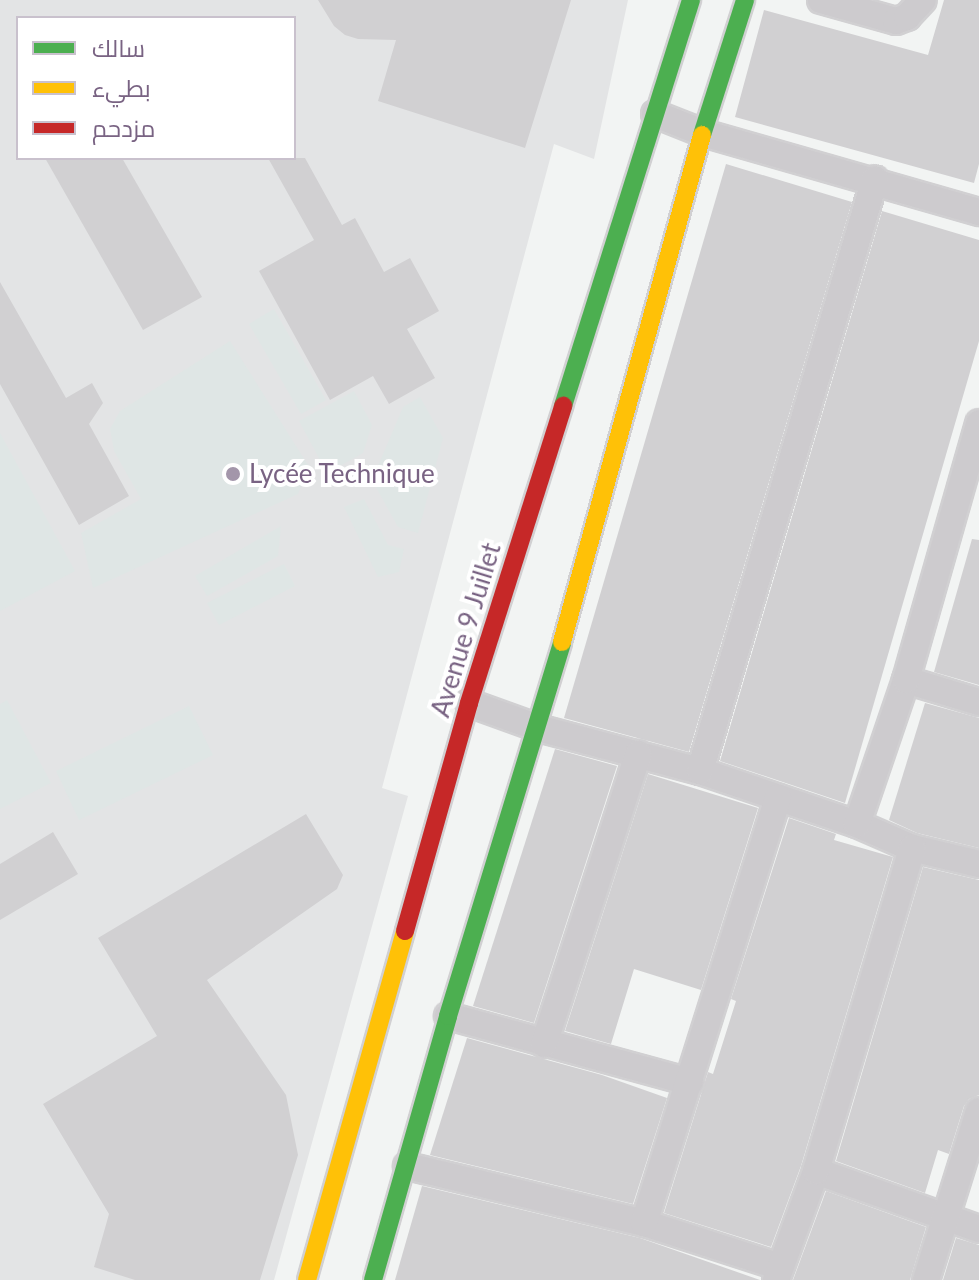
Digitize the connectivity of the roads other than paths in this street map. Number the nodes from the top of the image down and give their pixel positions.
1 (691, 0) edge
2 (745, 0) edge
3 (821, 0) edge
4 (923, 0) edge
5 (655, 114) junction
6 (703, 133) junction
7 (875, 179) junction
8 (979, 212) edge
9 (979, 423) edge
10 (906, 680) junction
11 (979, 702) edge
12 (469, 703) junction
13 (538, 728) junction
14 (638, 754) junction
15 (700, 771) junction
16 (778, 798) junction
17 (857, 824) junction
18 (912, 848) junction
19 (979, 864) edge
20 (448, 1016) junction
21 (544, 1044) junction
22 (690, 1082) junction
23 (979, 1111) edge
24 (407, 1166) junction
25 (816, 1171) junction
26 (947, 1220) junction
27 (644, 1223) junction
28 (979, 1229) edge
29 (778, 1274) edge
30 (307, 1280) edge
31 (373, 1280) edge
32 (926, 1280) edge

1 - 5 street, Avenue 9 Juillet
2 - 6 street
3 - 4 street
5 - 6 street
5 - 12 street, Avenue 9 Juillet
6 - 7 street
6 - 13 street
7 - 8 street
7 - 15 street
9 - 10 street
10 - 11 street
10 - 17 street
12 - 13 street
12 - 30 street, Avenue 9 Juillet
13 - 14 street
13 - 20 street
14 - 15 street
14 - 21 street
15 - 16 street
16 - 17 street
16 - 22 street
17 - 18 street
18 - 19 street
18 - 25 street
20 - 21 street
20 - 24 street
21 - 22 street
22 - 27 street
23 - 26 street
24 - 27 street
24 - 31 street
25 - 26 street
25 - 29 street
26 - 28 street
26 - 32 street
27 - 29 street

